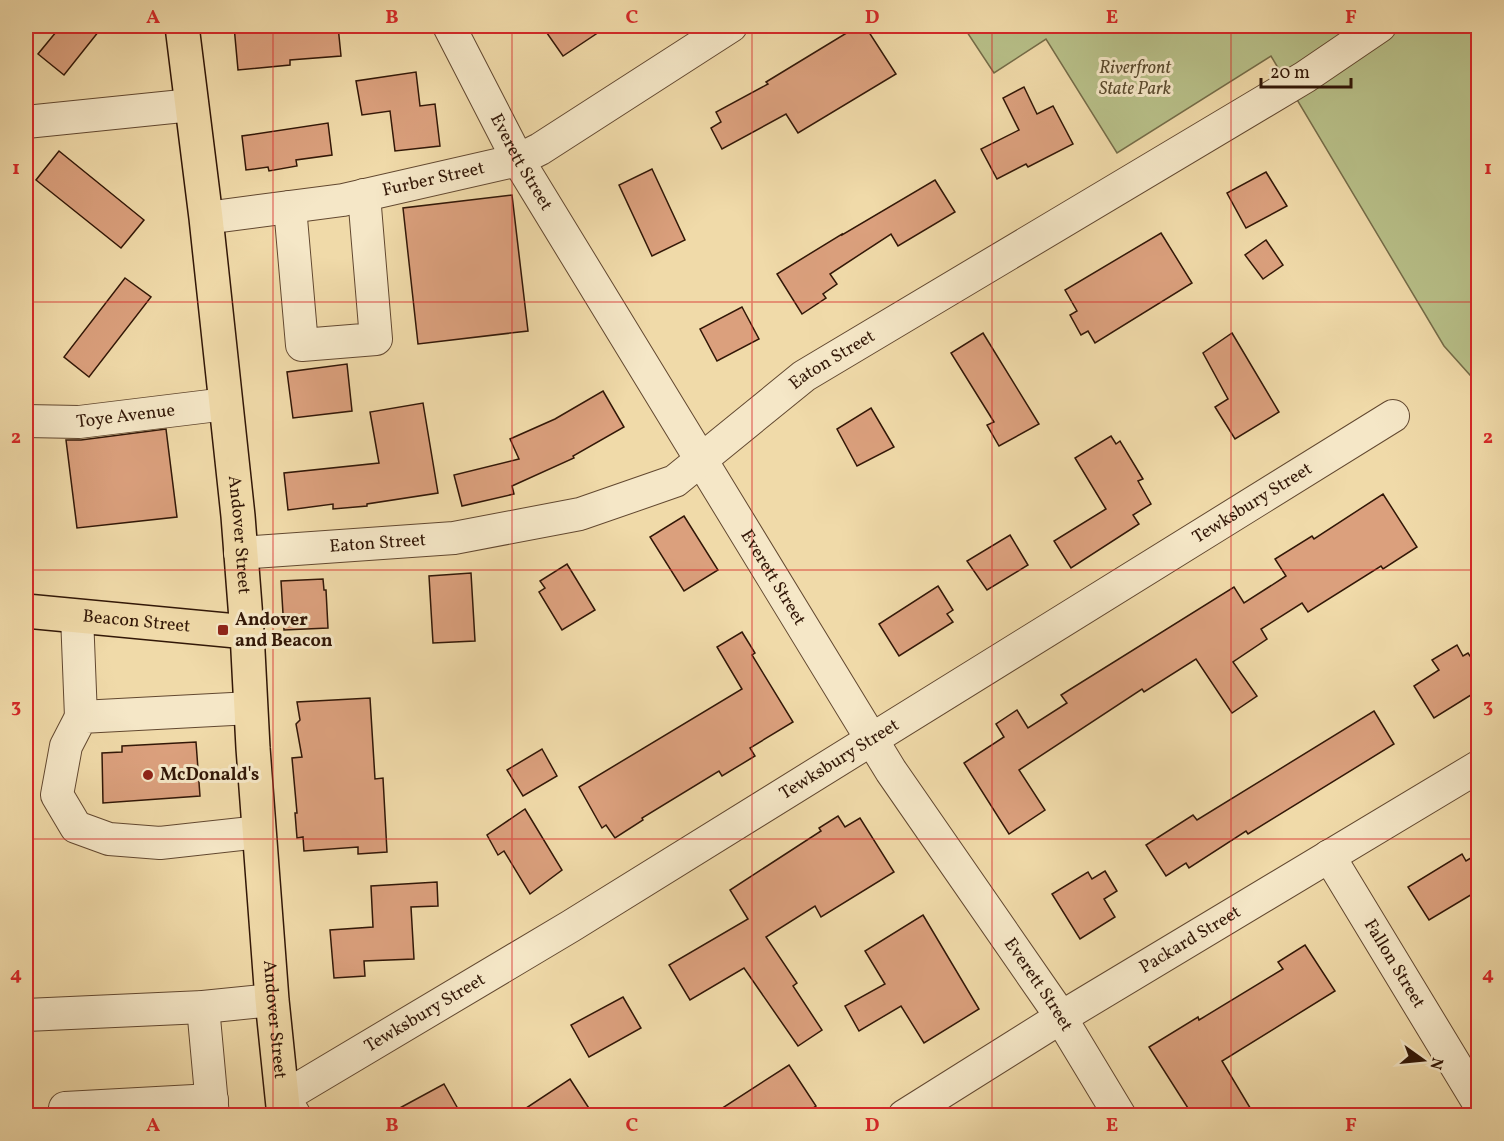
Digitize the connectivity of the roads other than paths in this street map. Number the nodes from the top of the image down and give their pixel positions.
1 (182, 26) edge
2 (449, 26) edge
3 (731, 26) edge
4 (1380, 26) edge
5 (192, 105) junction
6 (26, 122) edge
7 (518, 160) junction
8 (364, 195) junction
9 (290, 207) junction
10 (206, 218) junction
11 (226, 404) junction
12 (1393, 416) dead end
13 (26, 421) edge
14 (701, 459) junction
15 (240, 553) junction
16 (26, 611) edge
17 (77, 616) junction
18 (247, 632) junction
19 (250, 708) junction
20 (81, 717) junction
21 (872, 739) junction
22 (1479, 767) edge
23 (260, 832) junction
24 (1329, 856) junction
25 (272, 1000) junction
26 (203, 1007) junction
27 (26, 1014) edge
28 (1060, 1018) junction
29 (1479, 1102) edge
30 (213, 1108) edge
31 (288, 1109) edge
32 (65, 1112) edge
33 (904, 1116) edge
34 (1120, 1116) edge

1 - 5 main road, Andover Street
2 - 7 street, Everett Street
3 - 7 street, Furber Street
4 - 14 street, Eaton Street
5 - 6 street
5 - 10 main road, Andover Street
7 - 8 street, Furber Street
7 - 14 street, Everett Street
8 - 9 street, Furber Street
8 - 9 street
9 - 10 street, Furber Street
10 - 11 main road, Andover Street
11 - 13 street, Toye Avenue
11 - 15 main road, Andover Street
12 - 21 street, Tewksbury Street
14 - 15 street, Eaton Street
14 - 21 street, Everett Street
15 - 18 main road, Andover Street
16 - 17 main road, Beacon Street
17 - 18 main road, Beacon Street
17 - 20 street
18 - 19 main road, Andover Street
19 - 20 street
19 - 23 main road, Andover Street
20 - 23 street
21 - 28 street, Everett Street
21 - 31 street, Tewksbury Street
22 - 24 street, Packard Street
23 - 25 main road, Andover Street
24 - 28 street, Packard Street
24 - 29 street, Fallon Street
25 - 26 street
25 - 31 main road, Andover Street
26 - 27 street
26 - 30 street
28 - 33 street, Packard Street
28 - 34 street, Everett Street
30 - 32 street

